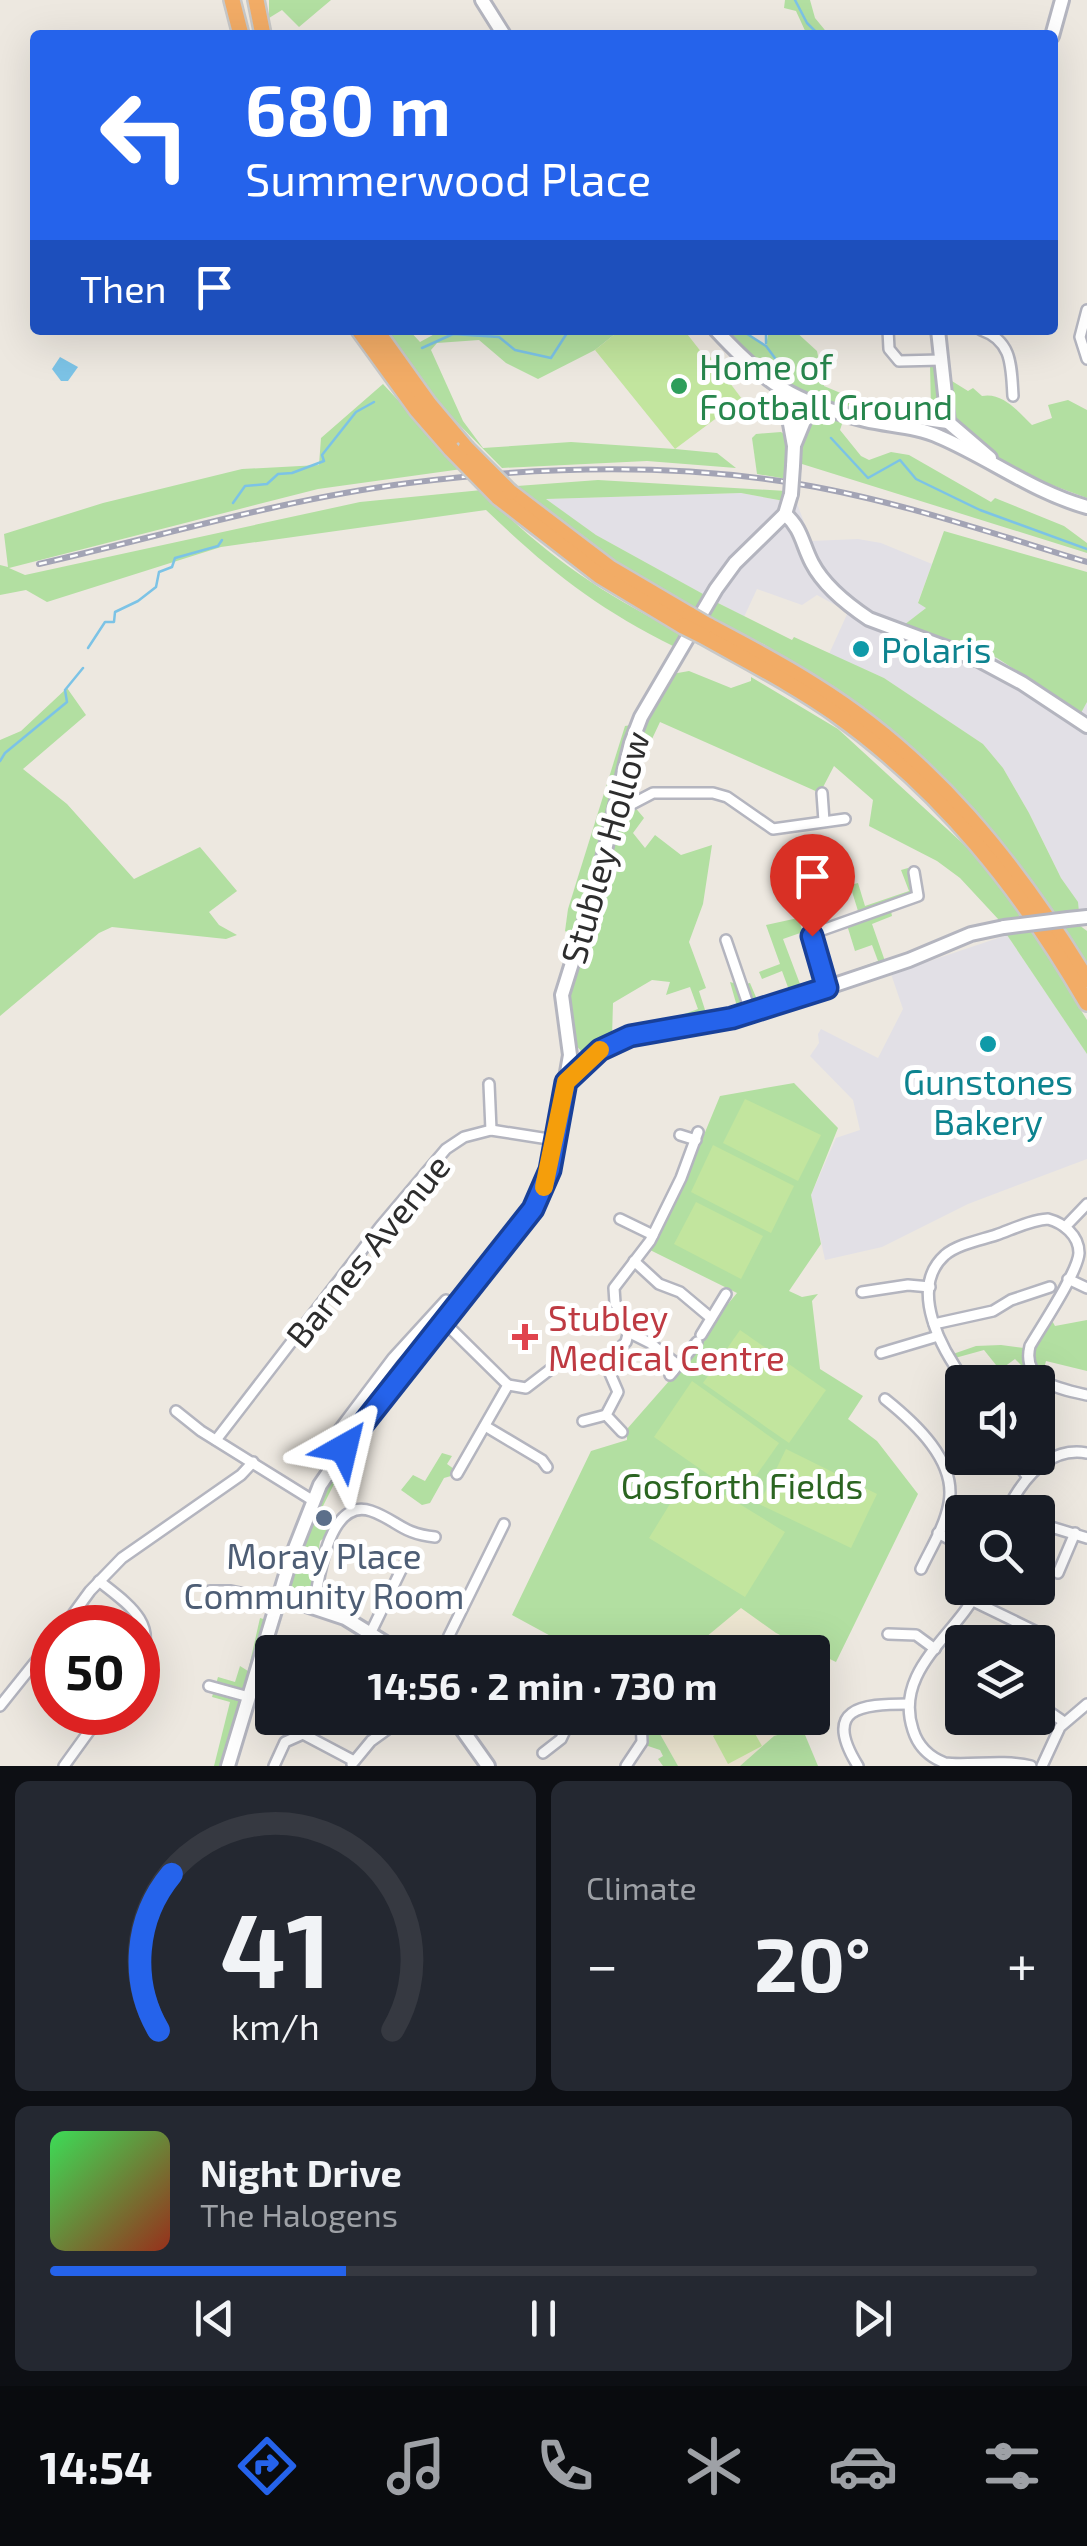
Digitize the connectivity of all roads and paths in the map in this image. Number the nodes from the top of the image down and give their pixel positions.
1 (256, 0) edge
2 (482, 0) edge
3 (1062, 0) edge
4 (233, 5) edge
5 (240, 30) edge
6 (262, 30) edge
7 (501, 30) edge
8 (1054, 30) edge
9 (1083, 317) edge
10 (363, 335) edge
11 (380, 335) edge
12 (721, 335) edge
13 (888, 335) edge
14 (938, 335) edge
15 (991, 335) edge
16 (1087, 359) edge
17 (941, 360) junction
18 (784, 391) junction
19 (1013, 396) dead end
20 (806, 402) junction
21 (845, 414) junction
22 (948, 422) junction
23 (791, 430) junction
24 (794, 446) junction
25 (458, 448) junction
26 (998, 468) junction
27 (1087, 506) edge
28 (785, 514) junction
29 (705, 631) junction
30 (1087, 726) edge
31 (822, 793) dead end
32 (613, 814) junction
33 (845, 819) dead end
34 (824, 821) junction
35 (914, 872) dead end
36 (1087, 917) edge
37 (726, 940) dead end
38 (1087, 980) edge
39 (827, 988) junction
40 (1087, 1003) edge
41 (751, 1014) junction
42 (570, 1055) junction
43 (586, 1062) junction
44 (566, 1082) junction
45 (489, 1084) dead end
46 (491, 1130) junction
47 (680, 1135) dead end
48 (555, 1140) junction
49 (1087, 1204) edge
50 (620, 1219) dead end
51 (1065, 1227) junction
52 (653, 1235) junction
53 (634, 1262) junction
54 (1068, 1279) junction
55 (930, 1287) junction
56 (1050, 1287) dead end
57 (1087, 1288) edge
58 (862, 1292) dead end
59 (726, 1294) dead end
60 (446, 1300) dead end
61 (711, 1318) junction
62 (443, 1322) junction
63 (934, 1324) junction
64 (630, 1333) junction
65 (938, 1336) junction
66 (416, 1343) junction
67 (881, 1353) dead end
68 (604, 1362) junction
69 (678, 1365) junction
70 (953, 1365) edge
71 (670, 1375) dead end
72 (508, 1385) junction
73 (1087, 1396) edge
74 (885, 1399) dead end
75 (176, 1411) dead end
76 (606, 1415) junction
77 (583, 1421) dead end
78 (485, 1426) junction
79 (622, 1432) dead end
80 (216, 1440) junction
81 (1087, 1453) edge
82 (253, 1462) junction
83 (546, 1467) dead end
84 (457, 1474) dead end
85 (1028, 1477) joint
86 (1017, 1495) edge
87 (312, 1500) junction
88 (504, 1524) dead end
89 (1055, 1528) edge
90 (938, 1533) junction
91 (1075, 1533) junction
92 (435, 1536) dead end
93 (945, 1537) edge
94 (1087, 1538) edge
95 (403, 1566) dead end
96 (921, 1569) dead end
97 (1058, 1573) dead end
98 (99, 1580) junction
99 (210, 1591) dead end
100 (278, 1599) junction
101 (80, 1605) edge
102 (130, 1605) edge
103 (971, 1605) edge
104 (979, 1605) edge
105 (314, 1608) junction
106 (1022, 1625) edge
107 (371, 1632) junction
108 (888, 1634) dead end
109 (375, 1635) edge
110 (450, 1635) edge
111 (935, 1649) junction
112 (30, 1669) edge
113 (209, 1686) dead end
114 (249, 1697) junction
115 (910, 1704) junction
116 (1087, 1704) edge
117 (0, 1706) edge
118 (1055, 1716) edge
119 (1064, 1722) junction
120 (87, 1735) edge
121 (378, 1735) edge
122 (466, 1735) edge
123 (562, 1735) edge
124 (642, 1735) edge
125 (543, 1753) dead end
126 (927, 1760) edge
127 (67, 1763) edge
128 (352, 1764) edge
129 (982, 1765) edge
130 (80, 1766) edge
131 (228, 1766) edge
132 (274, 1766) edge
133 (488, 1766) edge
134 (626, 1766) edge
135 (858, 1766) edge
136 (1031, 1766) edge
137 (1042, 1766) edge

1 - 6 highway
2 - 7 main road
3 - 8 main road
4 - 5 highway
9 - 16 street
10 - 25 highway
11 - 25 highway
12 - 18 main road
13 - 17 street
14 - 17 main road
15 - 19 street
17 - 22 main road
18 - 20 main road
18 - 23 main road, Stubley Hollow
20 - 21 main road
20 - 23 main road, Stubley Hollow
20 - 24 main road, Stubley Hollow
21 - 22 main road
21 - 26 main road
22 - 26 main road
23 - 24 main road, Stubley Hollow
24 - 28 main road, Stubley Hollow, bridge
25 - 29 highway, bridge
26 - 27 main road
28 - 30 main road
28 - 32 main road, Stubley Hollow
29 - 38 highway
29 - 40 highway
31 - 34 street
32 - 34 street
32 - 42 main road, Stubley Hollow
33 - 34 street
35 - 39 street
36 - 39 main road, bridge
37 - 41 street
39 - 41 main road
41 - 43 main road
42 - 43 main road
42 - 44 main road, Stubley Hollow
43 - 44 main road
44 - 48 main road, Stubley Hollow
45 - 46 street
46 - 48 street
46 - 80 street, Barnes Avenue
47 - 52 street
48 - 62 main road, Stubley Hollow
49 - 51 street
50 - 52 street
51 - 54 street
51 - 55 street
52 - 53 street
53 - 61 street
53 - 64 street
54 - 57 street
54 - 73 street
55 - 58 street
55 - 63 street
56 - 63 street
59 - 61 street
60 - 66 street
61 - 69 street
62 - 66 main road, Stubley Hollow
62 - 72 street
63 - 65 street
64 - 68 street
64 - 69 street
65 - 67 street
65 - 70 street
66 - 87 main road, Stubley Hollow
68 - 72 street
68 - 76 street
69 - 71 street
72 - 78 street
74 - 90 street
75 - 80 street
76 - 77 street
76 - 79 street
78 - 83 street
78 - 84 street
80 - 82 street
81 - 85 street
82 - 87 street
82 - 98 street
85 - 86 street
87 - 100 main road, Stubley Hollow
88 - 110 street
89 - 91 street
90 - 93 street
90 - 96 street
91 - 94 street
91 - 97 street
92 - 105 street
95 - 107 street
98 - 101 street
98 - 102 street
99 - 100 street
100 - 105 main road
100 - 114 main road, Stubley Hollow
103 - 111 street
104 - 106 street
105 - 107 main road
107 - 109 main road
108 - 111 street
111 - 115 street
112 - 117 street
113 - 114 street
114 - 131 main road, Stubley Hollow
115 - 126 street
115 - 135 street
116 - 119 street
118 - 119 street
119 - 137 street
120 - 127 street
121 - 128 street
122 - 133 main road
123 - 125 street
124 - 134 street
126 - 129 street
127 - 130 street
128 - 132 street
129 - 136 street

